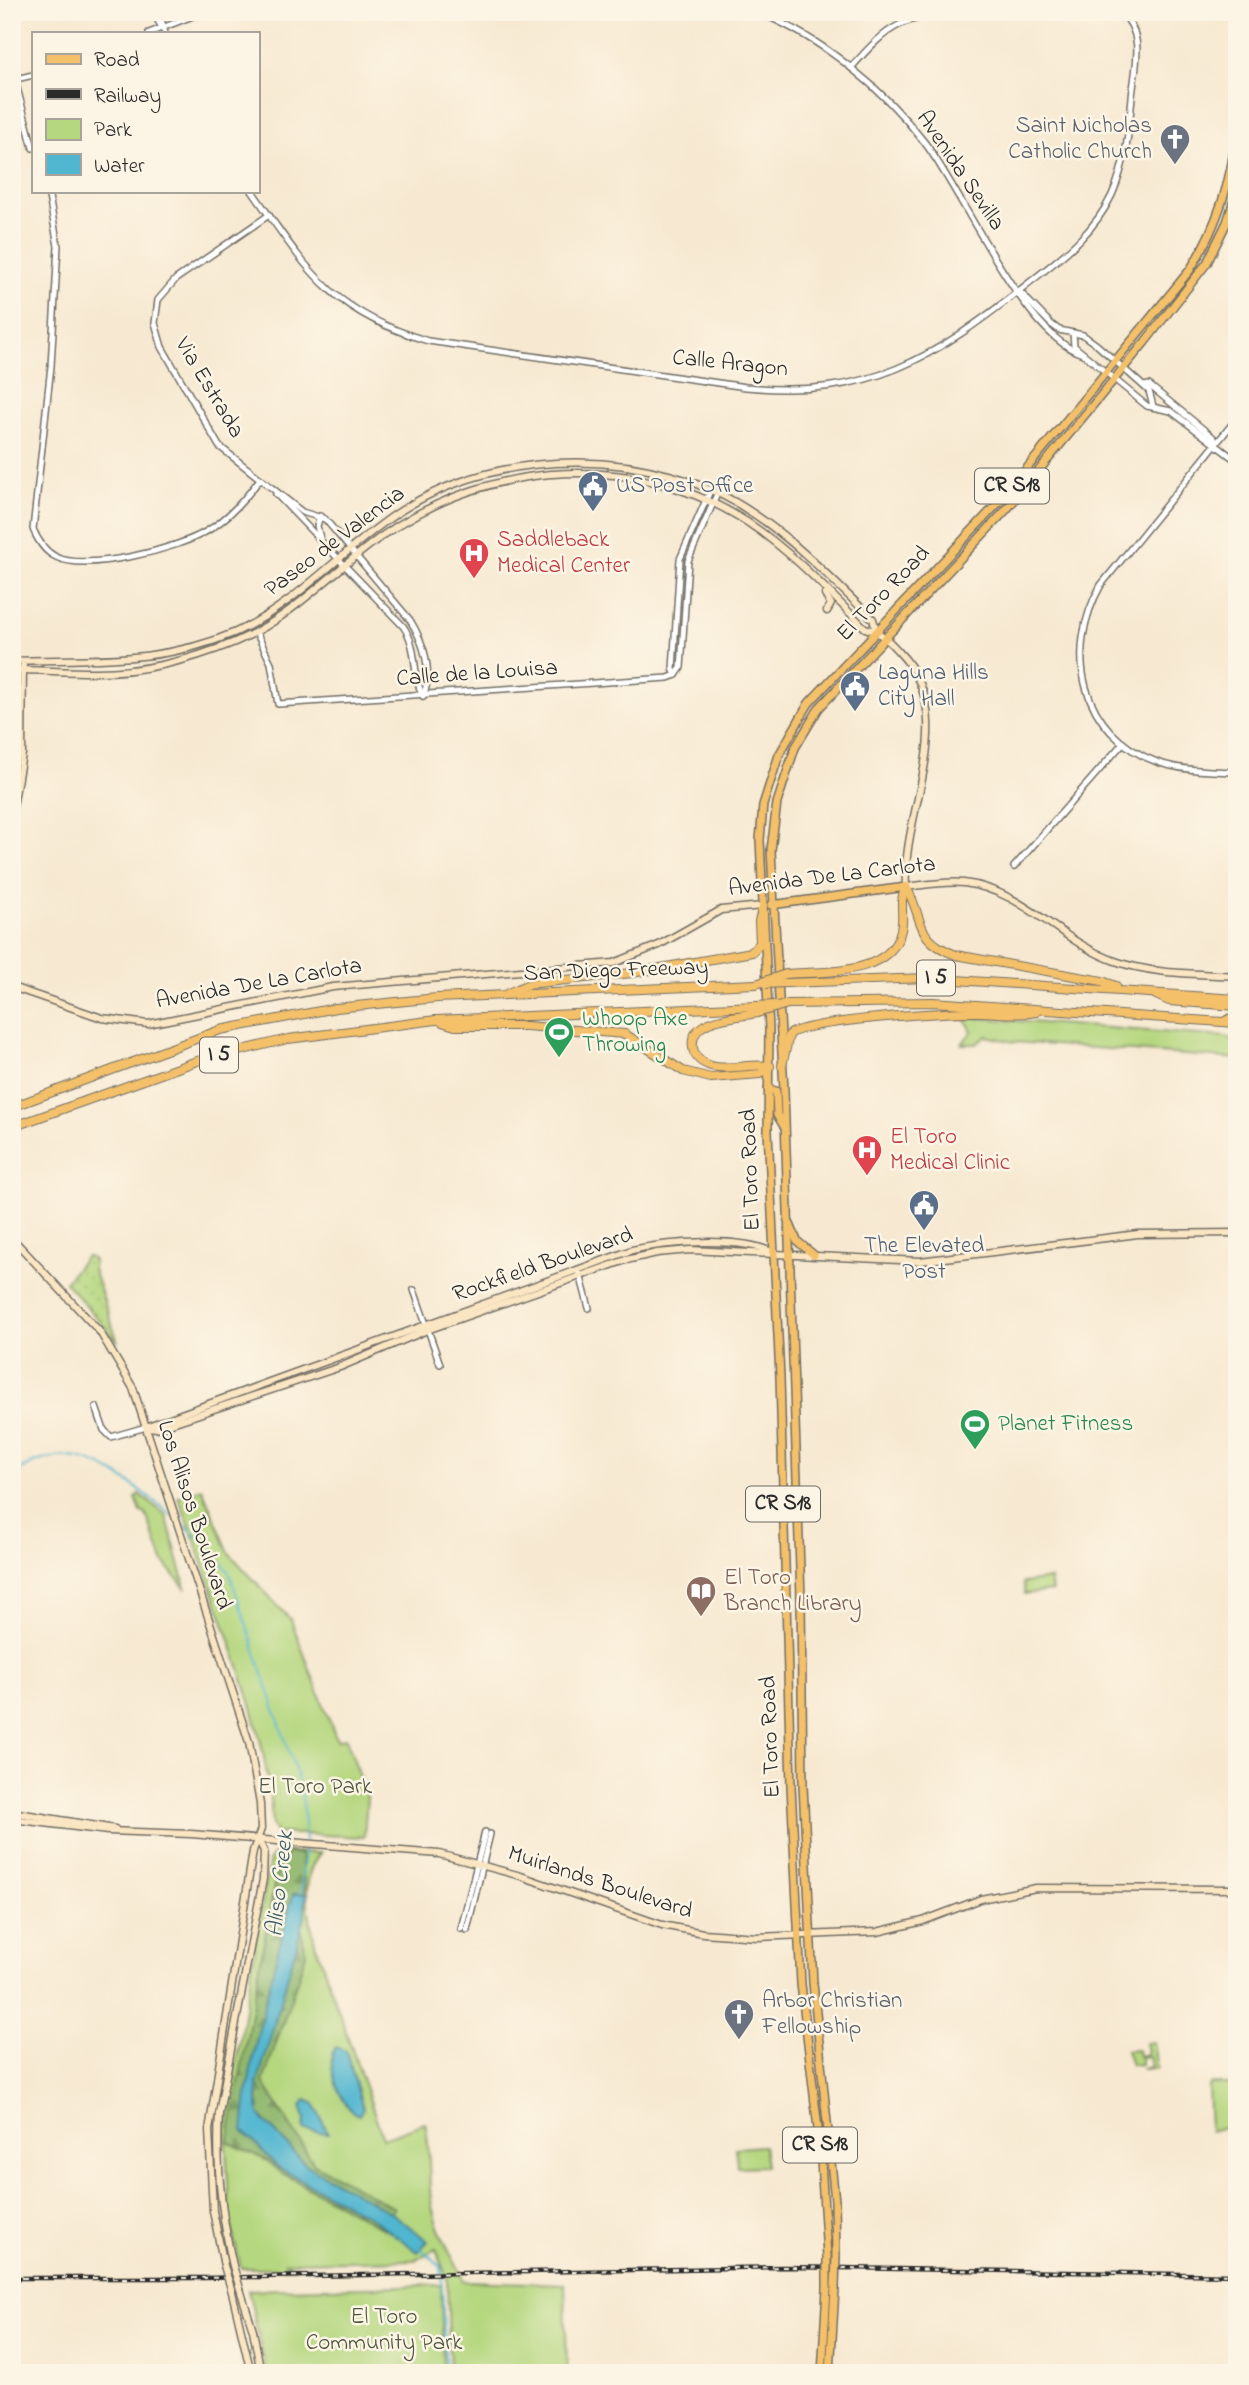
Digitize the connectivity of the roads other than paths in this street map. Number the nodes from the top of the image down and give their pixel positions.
1 (153, 12) edge
2 (159, 12) edge
3 (203, 12) edge
4 (758, 12) edge
5 (962, 12) edge
6 (1121, 12) edge
7 (164, 31) edge
8 (851, 68) junction
9 (12, 69) edge
10 (32, 75) edge
11 (14, 79) edge
12 (1237, 130) edge
13 (32, 144) edge
14 (1237, 191) edge
15 (48, 192) edge
16 (253, 192) edge
17 (268, 215) junction
18 (1019, 291) junction
19 (1073, 333) junction
20 (1104, 351) junction
21 (1086, 356) junction
22 (1120, 365) junction
23 (1111, 376) junction
24 (1133, 376) junction
25 (1144, 386) junction
26 (1124, 387) junction
27 (1153, 406) junction
28 (1237, 418) edge
29 (1216, 445) junction
30 (1237, 461) edge
31 (260, 479) junction
32 (272, 489) junction
33 (714, 492) junction
34 (709, 502) junction
35 (320, 516) junction
36 (320, 538) junction
37 (349, 549) junction
38 (339, 557) junction
39 (356, 557) junction
40 (347, 565) junction
41 (817, 582) junction
42 (843, 606) junction
43 (876, 630) junction
44 (256, 632) junction
45 (885, 638) junction
46 (12, 661) edge
47 (22, 661) junction
48 (12, 670) edge
49 (23, 670) junction
50 (423, 696) junction
51 (1123, 743) junction
52 (1237, 772) edge
53 (12, 813) edge
54 (1014, 867) dead end
55 (906, 887) junction
56 (774, 905) junction
57 (763, 906) junction
58 (1237, 976) edge
59 (786, 979) junction
60 (12, 987) edge
61 (1125, 990) junction
62 (1151, 992) junction
63 (503, 995) junction
64 (1237, 999) edge
65 (1237, 1006) edge
66 (757, 1009) junction
67 (1049, 1009) junction
68 (1237, 1015) edge
69 (436, 1020) junction
70 (1223, 1022) junction
71 (1237, 1023) edge
72 (770, 1066) junction
73 (782, 1066) junction
74 (768, 1089) junction
75 (12, 1107) edge
76 (12, 1127) edge
77 (785, 1128) junction
78 (787, 1213) junction
79 (1237, 1233) edge
80 (12, 1238) edge
81 (774, 1254) junction
82 (787, 1254) junction
83 (814, 1255) junction
84 (579, 1272) junction
85 (414, 1290) dead end
86 (589, 1308) dead end
87 (426, 1327) junction
88 (440, 1364) dead end
89 (96, 1407) dead end
90 (146, 1427) junction
91 (782, 1430) junction
92 (794, 1430) junction
93 (787, 1633) junction
94 (800, 1633) junction
95 (791, 1786) junction
96 (803, 1786) junction
97 (12, 1812) edge
98 (12, 1819) edge
99 (115, 1829) junction
100 (488, 1833) dead end
101 (259, 1841) junction
102 (480, 1863) junction
103 (1237, 1889) edge
104 (464, 1930) dead end
105 (812, 1937) junction
106 (799, 1938) junction
107 (818, 2033) junction
108 (807, 2034) junction
109 (831, 2289) junction
110 (251, 2373) edge
111 (261, 2373) edge
112 (822, 2373) edge
113 (830, 2373) edge

1 - 7 street
2 - 7 street
3 - 7 street
4 - 8 street, Avenida Sevilla
5 - 8 street
6 - 18 street, Calle Aragon
8 - 18 street, Avenida Sevilla
9 - 11 street
10 - 11 street
11 - 13 street
12 - 22 main road, El Toro Road / CR S18
14 - 22 main road, El Toro Road / CR S18
15 - 31 street
16 - 17 street, Calle Aragon
17 - 18 street, Calle Aragon
17 - 31 street, Via Estrada
18 - 19 street, Avenida Sevilla
18 - 21 street, Avenida Sevilla
19 - 20 street, Avenida Sevilla
19 - 21 street
20 - 21 street
20 - 22 street, Avenida Sevilla
21 - 23 street, Avenida Sevilla
22 - 23 main road, El Toro Road / CR S18
22 - 24 street, Avenida Sevilla
23 - 26 street, Avenida Sevilla
23 - 43 main road, El Toro Road / CR S18
23 - 45 main road, El Toro Road / CR S18
24 - 25 street, Avenida Sevilla
24 - 26 street
25 - 27 street
25 - 29 street, Avenida Sevilla
26 - 27 street, Avenida Sevilla
27 - 29 street, Avenida Sevilla
28 - 29 street
29 - 30 street, Avenida Sevilla
29 - 51 street
31 - 32 street, Via Estrada
32 - 35 street, Via Estrada
32 - 36 street, Via Estrada
33 - 34 street
33 - 37 main road, Paseo de Valencia
33 - 43 main road, Paseo de Valencia
34 - 39 main road, Paseo de Valencia
34 - 41 main road, Paseo de Valencia
34 - 50 street, Calle de la Louisa
35 - 36 street
35 - 37 street, Via Estrada
36 - 38 street, Via Estrada
37 - 38 main road, Paseo de Valencia
37 - 39 street, Via Estrada
38 - 40 street, Via Estrada
38 - 47 main road, Paseo de Valencia
39 - 40 main road, Paseo de Valencia
39 - 50 street, Via Estrada
40 - 44 main road, Paseo de Valencia
40 - 50 street, Via Estrada
41 - 42 main road, Paseo de Valencia
41 - 42 main road
42 - 43 main road, Paseo de Valencia
43 - 45 main road, Paseo de Valencia
43 - 57 main road, El Toro Road / CR S18
44 - 49 main road, Paseo de Valencia
44 - 50 street, Calle de la Louisa
45 - 55 main road, Paseo de Valencia
45 - 56 main road, El Toro Road / CR S18
46 - 47 main road, Paseo de Valencia
47 - 49 main road
48 - 49 main road, Paseo de Valencia
49 - 53 main road
51 - 52 street
51 - 54 street
55 - 56 main road, Avenida De La Carlota
55 - 58 main road, Avenida De La Carlota
55 - 59 highway
55 - 61 highway
56 - 57 main road, Avenida De La Carlota
56 - 73 main road, El Toro Road / CR S18
57 - 60 main road, Avenida De La Carlota
57 - 63 highway
57 - 72 main road, El Toro Road / CR S18
59 - 61 highway, I 5
59 - 63 highway, San Diego Freeway / I 5, bridge
61 - 62 highway, I 5
62 - 64 highway, I 5
62 - 65 highway
63 - 75 highway, San Diego Freeway / I 5
66 - 67 highway, I 5, bridge
66 - 69 highway, San Diego Freeway / I 5
66 - 72 highway
67 - 70 highway, I 5
67 - 73 highway
68 - 70 highway
69 - 72 highway
69 - 76 highway, San Diego Freeway / I 5
70 - 71 highway, I 5
72 - 74 main road, El Toro Road / CR S18
73 - 77 main road, El Toro Road / CR S18
74 - 77 main road
74 - 81 main road, El Toro Road / CR S18
77 - 78 main road, El Toro Road / CR S18
78 - 82 main road, El Toro Road / CR S18
78 - 83 main road
79 - 83 main road
80 - 90 main road, Los Alisos Boulevard
81 - 82 main road, Rockfield Boulevard
81 - 84 main road, Rockfield Boulevard
81 - 91 main road, El Toro Road / CR S18
82 - 83 main road
82 - 92 main road, El Toro Road / CR S18
84 - 86 street
84 - 87 main road, Rockfield Boulevard
85 - 87 street
87 - 88 street
87 - 90 main road, Rockfield Boulevard
89 - 90 street, Rockfield Boulevard
90 - 101 main road, Los Alisos Boulevard
91 - 92 main road
91 - 93 main road, El Toro Road / CR S18
92 - 94 main road, El Toro Road / CR S18
93 - 94 main road
93 - 95 main road, El Toro Road / CR S18
94 - 96 main road, El Toro Road / CR S18
95 - 96 main road
95 - 106 main road, El Toro Road / CR S18
96 - 105 main road, El Toro Road / CR S18
97 - 99 main road, Muirlands Boulevard
98 - 99 main road, Muirlands Boulevard
99 - 101 main road, Muirlands Boulevard
100 - 102 street
101 - 102 main road, Muirlands Boulevard
101 - 110 main road, Los Alisos Boulevard, bridge
101 - 111 main road, Los Alisos Boulevard, bridge
102 - 104 street
102 - 106 main road, Muirlands Boulevard
103 - 105 main road, Muirlands Boulevard
105 - 106 main road, Muirlands Boulevard
105 - 107 main road, El Toro Road / CR S18
106 - 108 main road, El Toro Road / CR S18
107 - 108 main road
107 - 109 main road, El Toro Road / CR S18, bridge
108 - 109 main road, El Toro Road / CR S18, bridge
109 - 112 main road, El Toro Road / CR S18
109 - 113 main road, El Toro Road / CR S18

